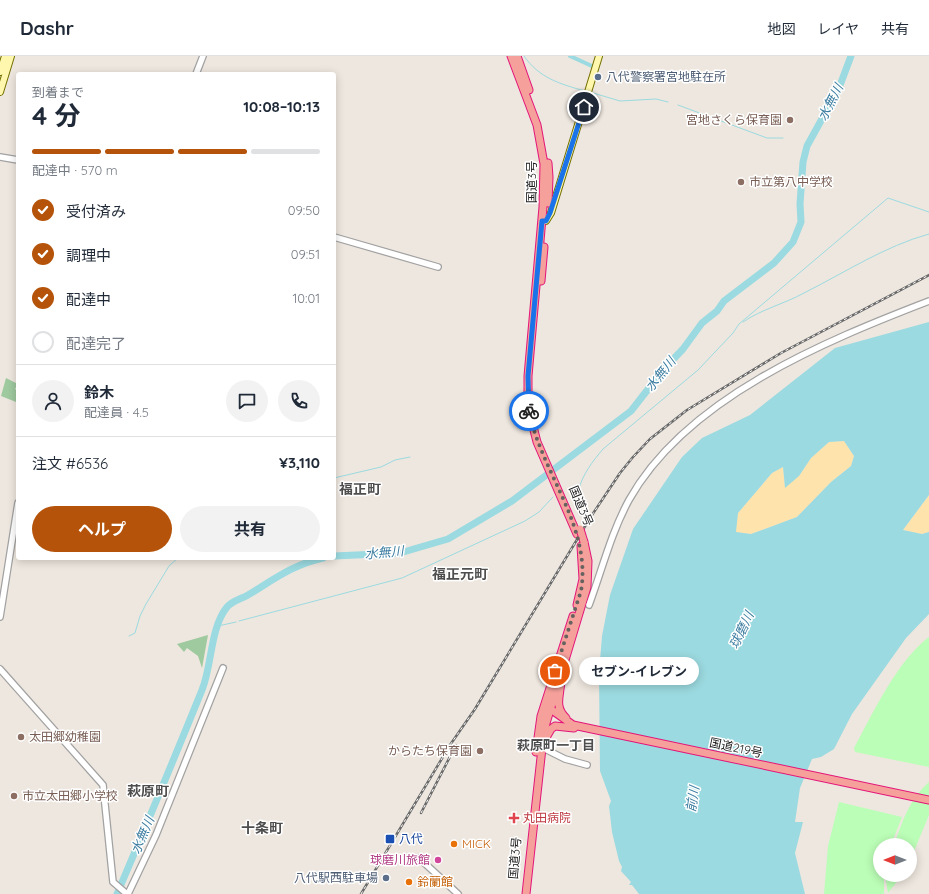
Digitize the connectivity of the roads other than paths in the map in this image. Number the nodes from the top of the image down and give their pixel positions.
1 (5, 56) edge
2 (11, 56) edge
3 (203, 56) edge
4 (511, 56) edge
5 (517, 56) edge
6 (599, 56) edge
7 (0, 72) edge
8 (197, 72) edge
9 (0, 92) edge
10 (0, 157) edge
11 (16, 160) edge
12 (548, 207) junction
13 (336, 238) edge
14 (438, 267) dead end
15 (929, 301) edge
16 (16, 516) edge
17 (583, 544) junction
18 (589, 605) dead end
19 (0, 617) edge
20 (563, 665) junction
21 (224, 668) dead end
22 (0, 669) edge
23 (547, 706) junction
24 (573, 725) junction
25 (584, 728) junction
26 (540, 746) junction
27 (587, 765) dead end
28 (929, 800) edge
29 (419, 858) dead end
30 (126, 893) edge
31 (458, 894) edge
32 (524, 894) edge

1 - 7 main road
2 - 9 main road
3 - 8 street
4 - 12 highway, 国道3号
5 - 12 highway, 国道3号
6 - 12 main road
10 - 11 street
12 - 17 highway, 国道3号
13 - 14 street
15 - 18 street
16 - 19 street
17 - 20 highway, 国道3号
17 - 23 highway, 国道3号
20 - 23 highway, 国道3号
20 - 24 highway
21 - 30 street
22 - 30 street
23 - 24 highway, 国道219号
23 - 26 highway, 国道3号
24 - 25 highway, 国道219号
25 - 26 highway
25 - 28 highway, 国道219号
26 - 27 street
26 - 32 highway, 国道3号
29 - 31 street

